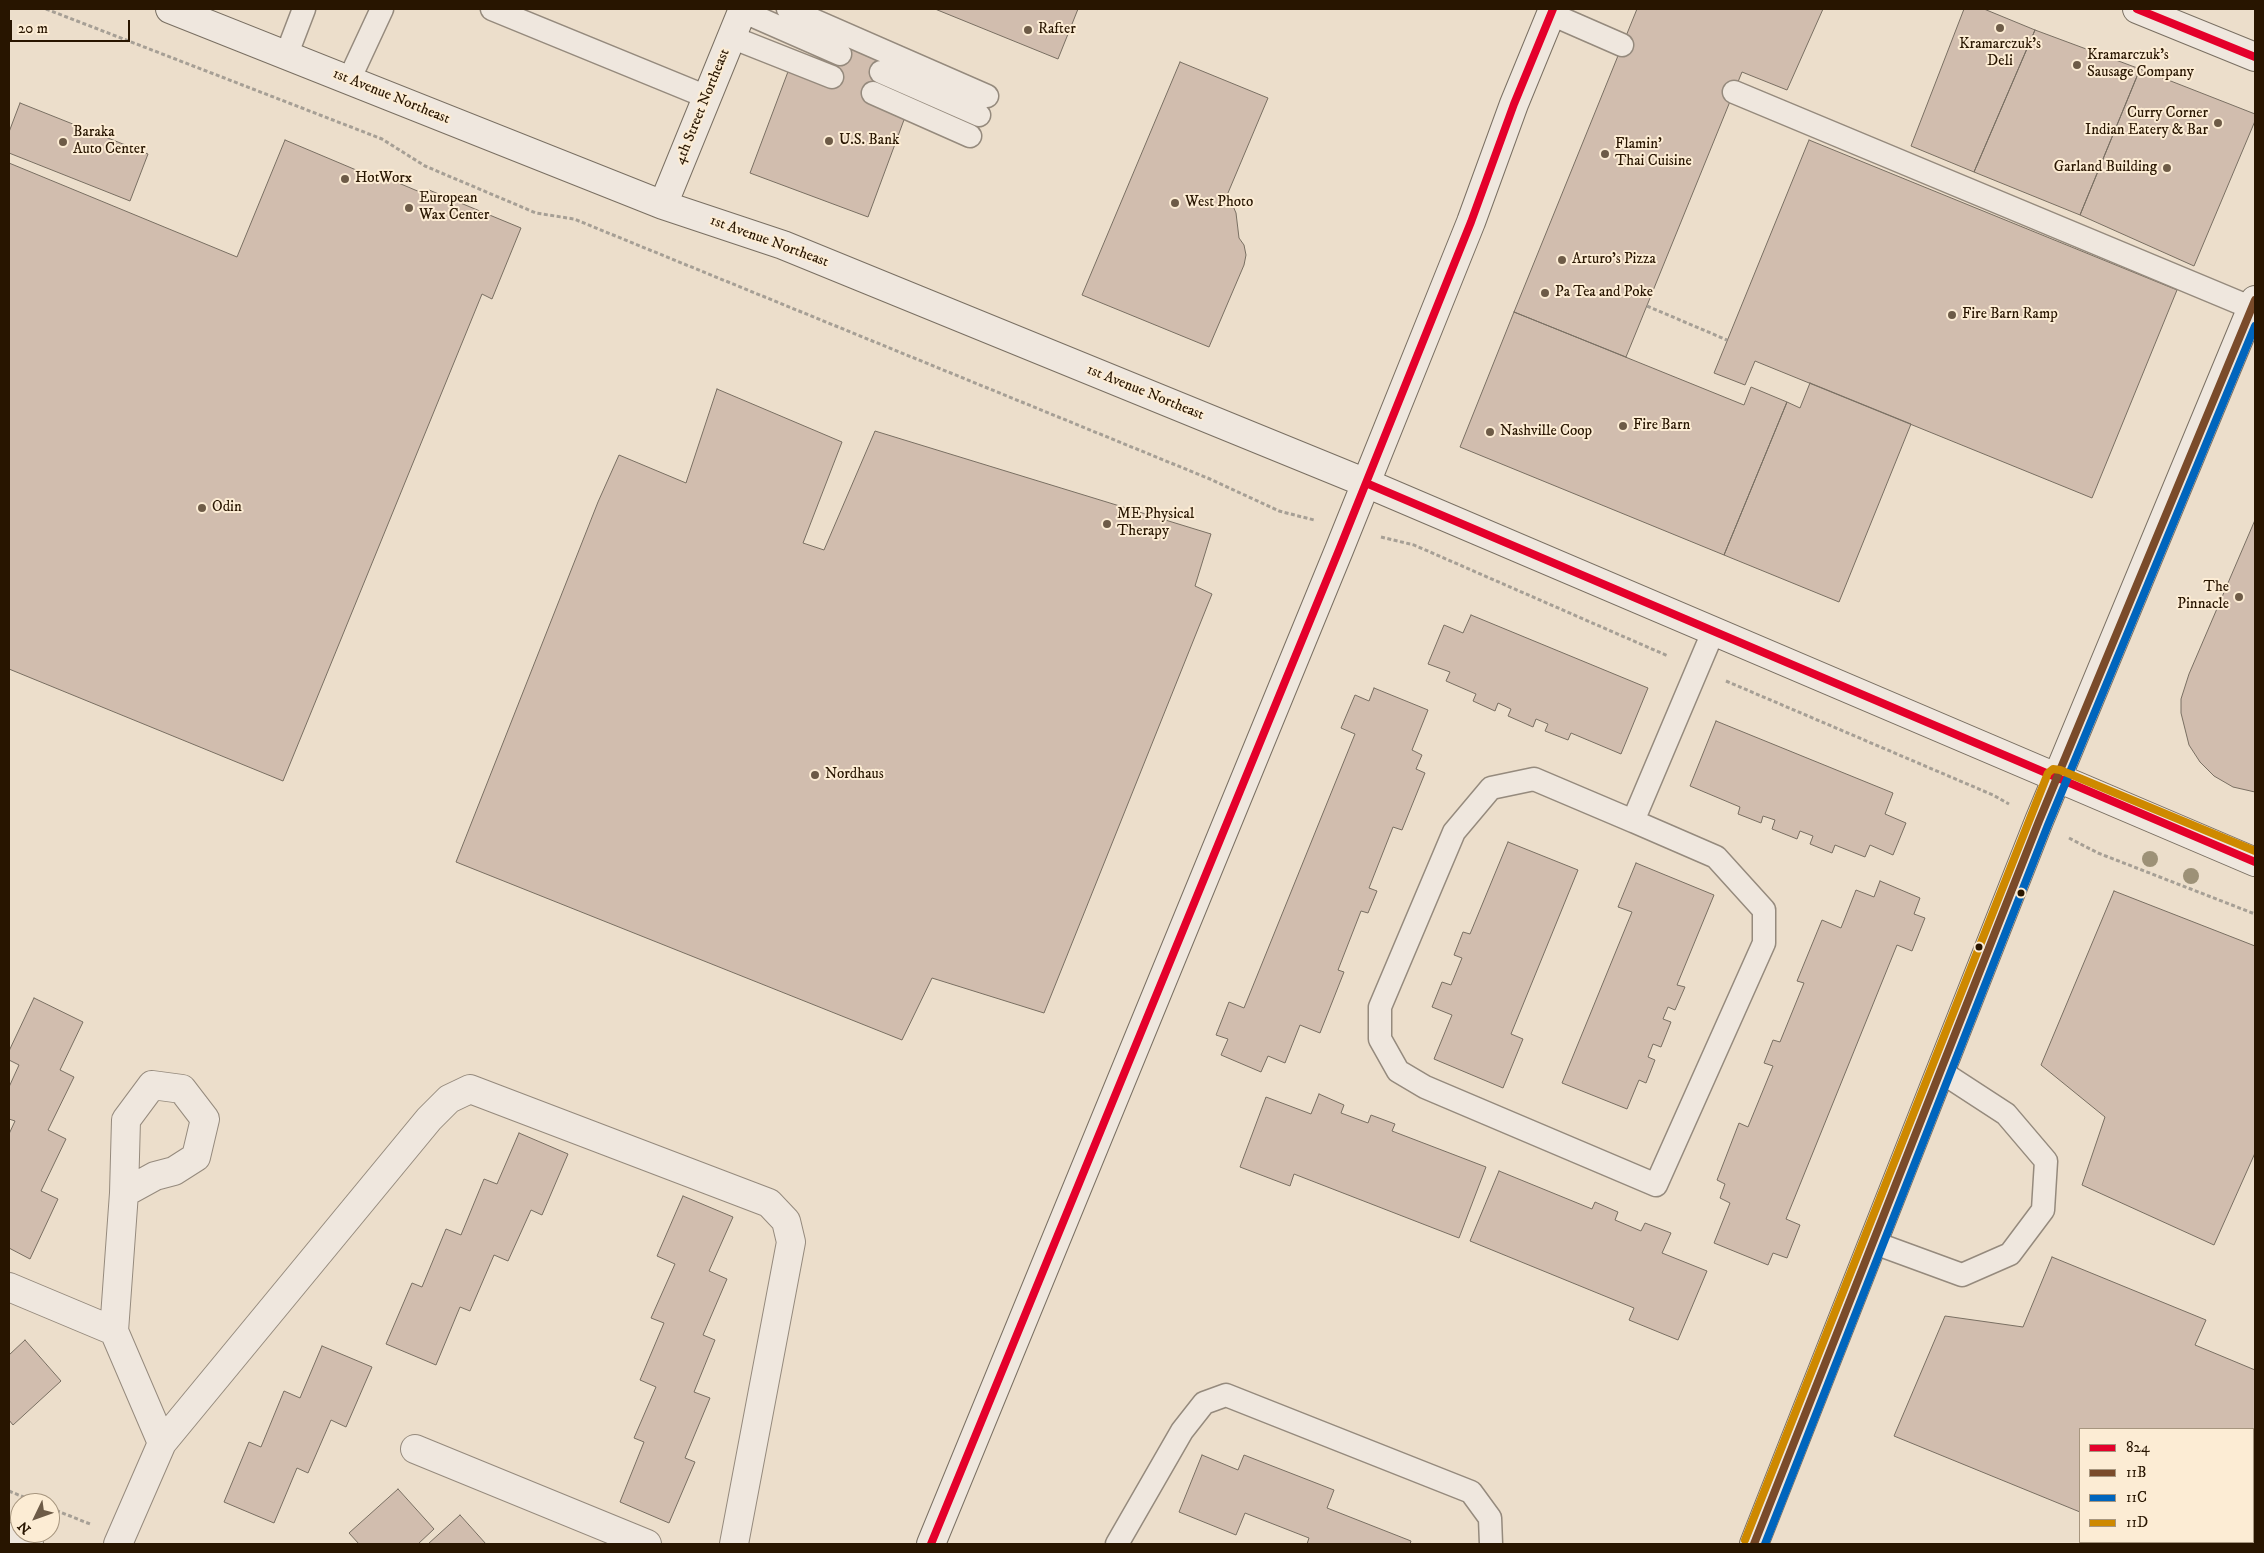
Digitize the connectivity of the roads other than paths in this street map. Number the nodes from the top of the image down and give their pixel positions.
1 (170, 9) edge
2 (304, 9) edge
3 (382, 9) edge
4 (492, 9) edge
5 (788, 9) edge
6 (2137, 9) edge
7 (742, 10) edge
8 (1552, 12) edge
9 (731, 37) junction
10 (1622, 45) dead end
11 (840, 54) dead end
12 (286, 56) junction
13 (2255, 57) edge
14 (881, 72) dead end
15 (832, 77) dead end
16 (349, 80) junction
17 (1734, 92) dead end
18 (873, 93) dead end
19 (707, 97) junction
20 (970, 136) dead end
21 (663, 205) junction
22 (2254, 304) edge
23 (1366, 483) junction
24 (1713, 632) junction
25 (2056, 779) junction
26 (1633, 821) junction
27 (2255, 862) edge
28 (1940, 1071) junction
29 (124, 1193) dead end
30 (1872, 1242) junction
31 (9, 1286) edge
32 (114, 1331) junction
33 (162, 1443) junction
34 (415, 1449) dead end
35 (9, 1537) edge
36 (29, 1544) edge
37 (118, 1544) edge
38 (647, 1544) edge
39 (734, 1544) edge
40 (931, 1544) edge
41 (1118, 1544) edge
42 (1491, 1544) edge
43 (1754, 1544) edge

1 - 12 main road, 1st Avenue Northeast
2 - 12 lane
3 - 16 lane
4 - 19 lane
5 - 14 lane
6 - 13 main road
7 - 9 main road, 4th Street Northeast
7 - 11 lane
8 - 10 lane
8 - 23 main road
9 - 15 lane
9 - 19 main road, 4th Street Northeast
12 - 16 main road, 1st Avenue Northeast
16 - 21 main road, 1st Avenue Northeast
17 - 22 lane
18 - 20 lane
19 - 21 main road, 4th Street Northeast
21 - 23 main road, 1st Avenue Northeast
22 - 25 main road
23 - 24 main road, 1st Avenue Northeast
23 - 40 main road
24 - 25 main road, 1st Avenue Northeast
24 - 26 lane
25 - 27 main road, 1st Avenue Northeast
25 - 28 main road
26 - 26 lane
28 - 30 main road
28 - 30 lane
29 - 32 main road
30 - 43 main road
31 - 32 main road
32 - 33 main road
33 - 37 main road
33 - 39 main road
34 - 38 main road
35 - 36 main road
41 - 42 lane

